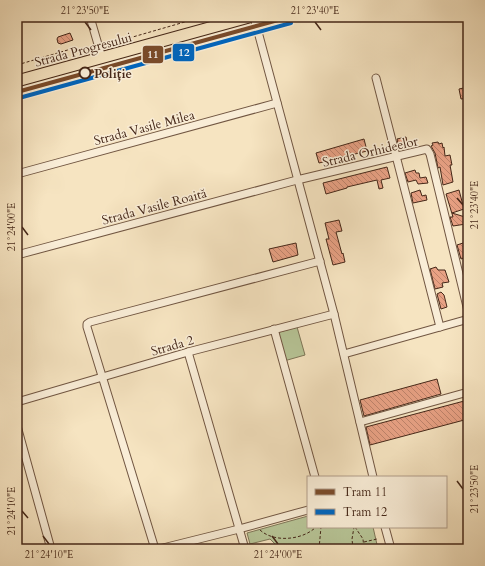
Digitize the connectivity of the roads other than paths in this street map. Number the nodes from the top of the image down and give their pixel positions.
1 (90, 17) edge
2 (249, 17) edge
3 (254, 17) edge
4 (102, 58) junction
5 (376, 78) dead end
6 (17, 81) edge
7 (277, 103) junction
8 (395, 156) junction
9 (17, 174) edge
10 (298, 180) junction
11 (17, 255) edge
12 (320, 261) junction
13 (468, 311) edge
14 (334, 314) junction
15 (468, 317) edge
16 (440, 327) junction
17 (274, 329) junction
18 (188, 352) junction
19 (344, 354) junction
20 (102, 377) junction
21 (468, 392) edge
22 (17, 402) edge
23 (360, 422) junction
24 (17, 426) edge
25 (18, 435) edge
26 (315, 476) edge
27 (373, 476) edge
28 (307, 510) edge
29 (385, 528) edge
30 (239, 529) junction
31 (51, 549) edge
32 (155, 549) edge
33 (159, 549) edge
34 (245, 549) edge
35 (391, 549) edge

1 - 4 street
2 - 4 main road, Strada Progresului
3 - 7 street
4 - 6 main road, Strada Progresului
5 - 8 street
7 - 9 street, Strada Vasile Milea
7 - 10 street
8 - 10 street, Strada Orhideelor
8 - 13 street, Strada Orhideelor
8 - 16 street
10 - 11 street, Strada Vasile Roaită
10 - 12 street
12 - 14 street
12 - 20 street
14 - 17 street, Strada 2
14 - 19 street
15 - 16 street
16 - 19 street
17 - 18 street, Strada 2
17 - 26 street
18 - 20 street, Strada 2
18 - 30 street
19 - 23 street
20 - 22 street, Strada 2
20 - 32 street
21 - 23 street
23 - 27 street
24 - 25 street
25 - 31 street
28 - 30 street
29 - 35 street
30 - 33 street
30 - 34 street

